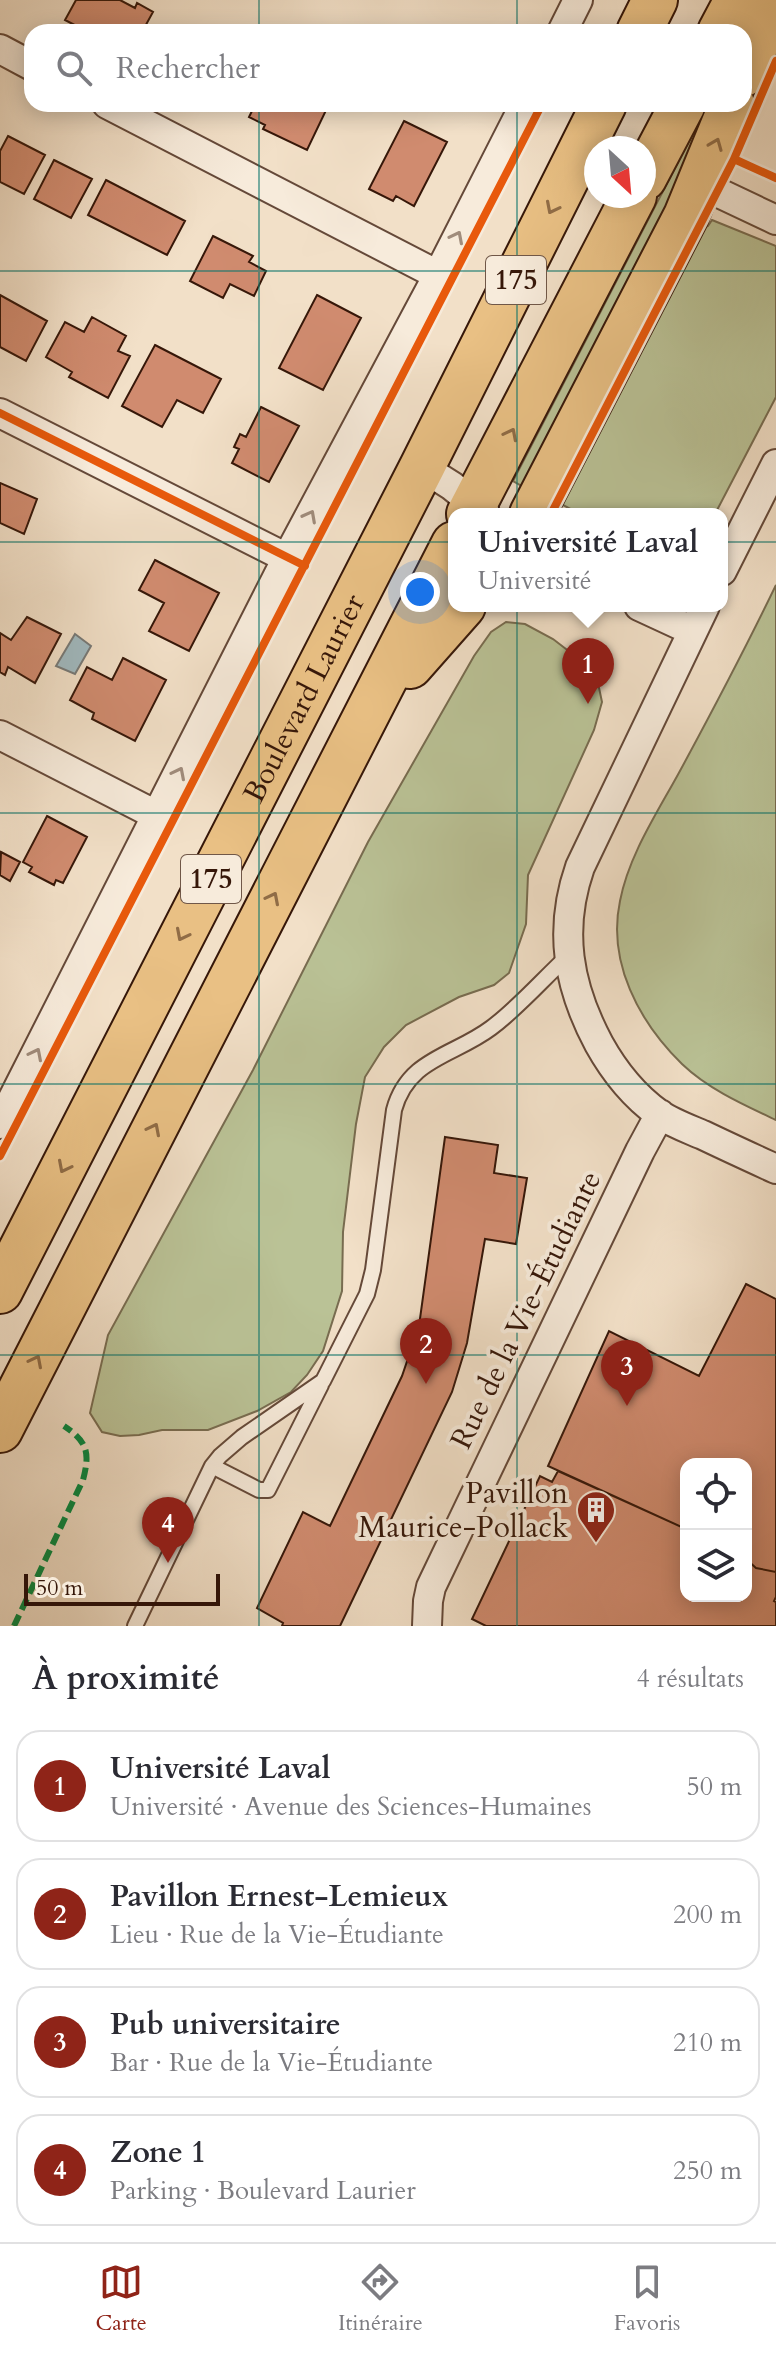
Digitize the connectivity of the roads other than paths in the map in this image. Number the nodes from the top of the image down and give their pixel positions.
1 (578, 0) edge
2 (655, 0) edge
3 (737, 0) edge
4 (774, 0) edge
5 (566, 24) edge
6 (643, 24) edge
7 (724, 24) edge
8 (0, 49) edge
9 (752, 54) edge
10 (24, 62) edge
11 (122, 112) edge
12 (521, 112) edge
13 (600, 112) edge
14 (679, 112) edge
15 (729, 112) edge
16 (656, 155) edge
17 (700, 184) junction
18 (628, 208) edge
19 (776, 220) edge
20 (438, 275) junction
21 (0, 413) edge
22 (776, 464) edge
23 (422, 467) junction
24 (473, 508) edge
25 (478, 508) edge
26 (535, 508) edge
27 (448, 556) edge
28 (287, 558) junction
29 (728, 559) edge
30 (458, 612) edge
31 (669, 612) edge
32 (699, 618) edge
33 (359, 731) junction
34 (0, 735) edge
35 (158, 816) junction
36 (568, 956) junction
37 (660, 1114) junction
38 (0, 1124) edge
39 (776, 1169) edge
40 (0, 1291) edge
41 (323, 1381) junction
42 (0, 1430) edge
43 (212, 1466) junction
44 (135, 1626) edge
45 (427, 1626) edge

1 - 5 street
2 - 6 main road
3 - 7 main road
4 - 9 main road
8 - 10 street
11 - 20 street
20 -> 12 street
13 -> 23 main road, Boulevard Laurier / 175
14 - 16 main road
17 -> 15 main road
17 - 19 street
17 - 26 main road
25 -> 18 main road, 175
28 -> 20 street
21 - 28 street
22 - 29 street
23 - 24 street
23 -> 40 main road, Boulevard Laurier / 175
27 - 33 main road, 175
35 -> 28 street
30 - 33 main road
31 - 32 street
32 - 36 street
42 -> 33 main road, 175
34 - 35 street
38 -> 35 street
36 - 37 street
36 - 41 lane
37 - 39 street
37 - 45 street, Rue de la Vie-Étudiante
41 - 43 lane
41 - 43 lane
43 - 44 lane

